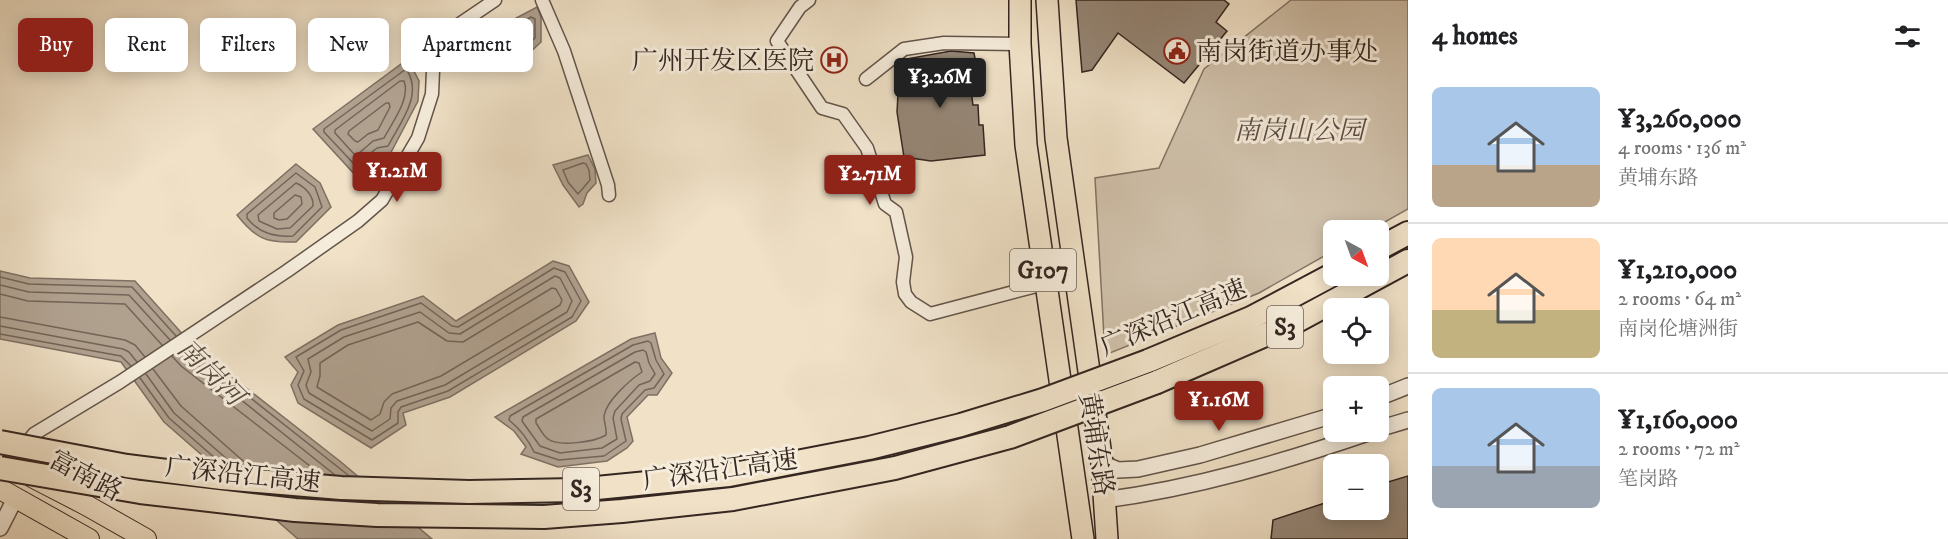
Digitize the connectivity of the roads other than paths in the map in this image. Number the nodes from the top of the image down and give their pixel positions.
1 (495, 0) edge
2 (542, 0) edge
3 (810, 0) edge
4 (1020, 0) edge
5 (1047, 0) edge
6 (1020, 44) junction
7 (866, 79) dead end
8 (609, 195) dead end
9 (1408, 232) edge
10 (1389, 243) edge
11 (1408, 261) edge
12 (1323, 280) edge
13 (1044, 284) junction
14 (1408, 386) edge
15 (1389, 394) edge
16 (1323, 418) edge
17 (1408, 420) edge
18 (1389, 426) edge
19 (0, 442) edge
20 (1341, 442) edge
21 (1102, 463) junction
22 (4, 482) edge
23 (1104, 500) junction
24 (0, 528) edge
25 (89, 539) edge
26 (146, 539) edge
27 (1083, 539) edge
28 (1107, 539) edge

1 - 22 street
2 - 8 street
3 - 13 street
4 - 6 highway, 黄埔东路 / G107
5 - 21 highway, 黄埔东路 / G107
6 - 7 street
6 - 13 highway, 黄埔东路 / G107
9 - 10 highway
11 - 22 highway, 广深沿江高速 / S3, bridge
12 - 19 highway, 广深沿江高速 / S3, bridge
13 - 27 highway, 黄埔东路 / G107
14 - 15 street
16 - 21 street
17 - 18 street
20 - 23 street
21 - 23 highway, 黄埔东路 / G107
22 - 24 street
22 - 25 main road, 富南路
22 - 26 main road, 富南路
23 - 28 highway, 黄埔东路 / G107

